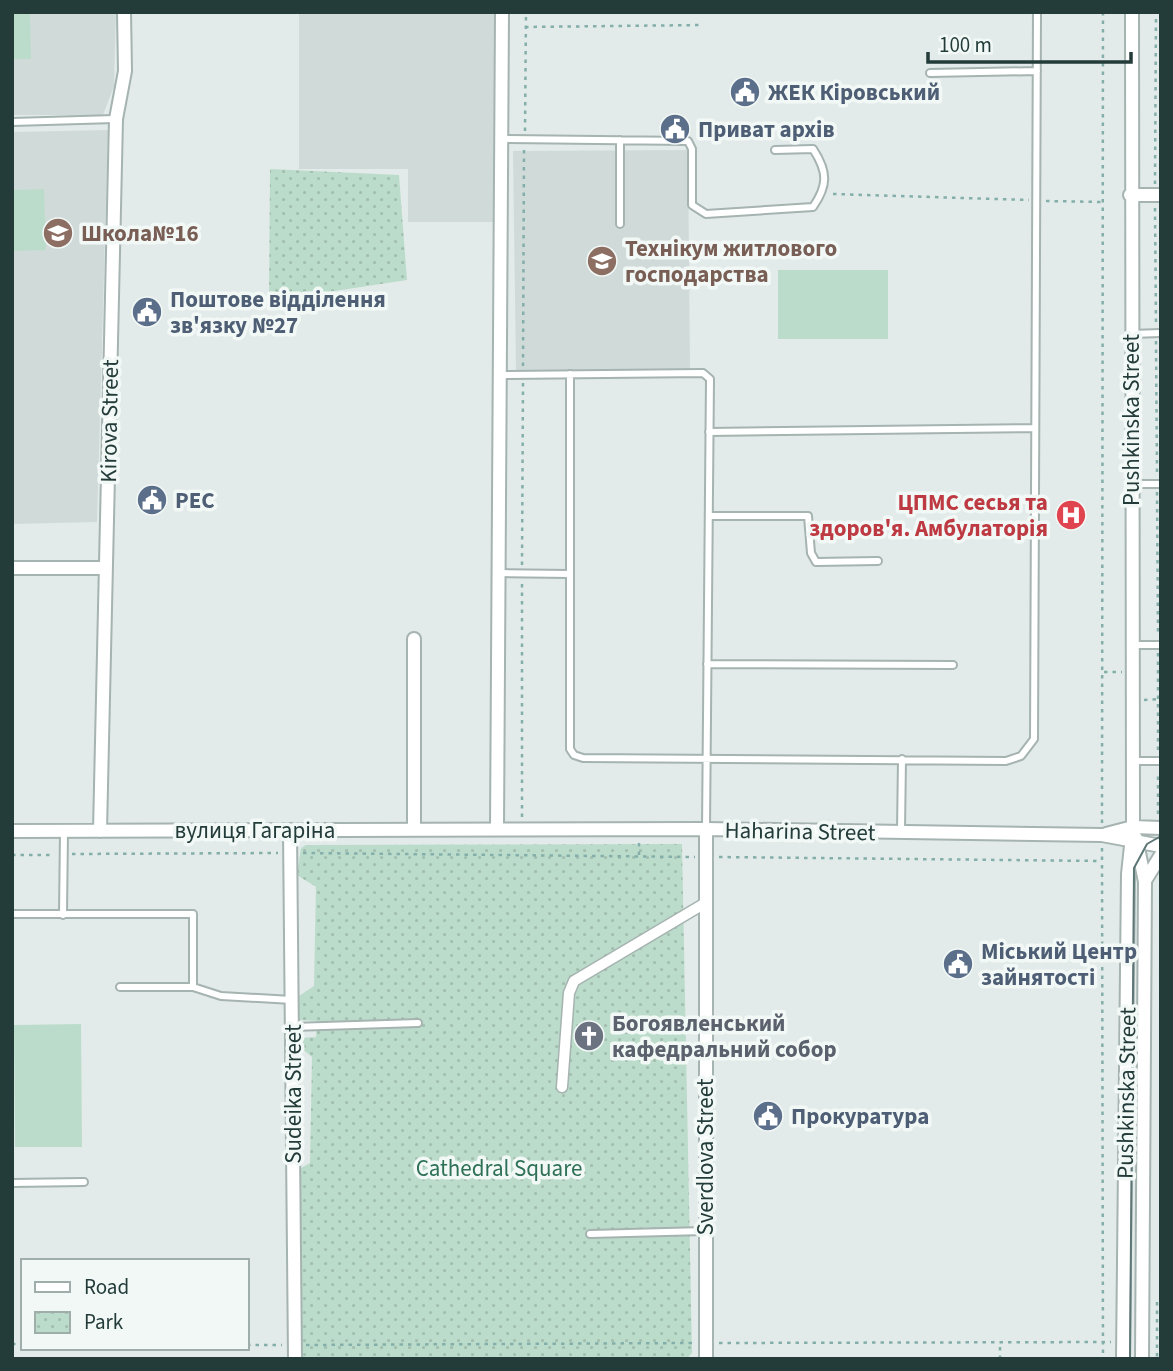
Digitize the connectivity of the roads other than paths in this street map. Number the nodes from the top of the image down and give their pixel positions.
1 (124, 12) edge
2 (502, 12) edge
3 (1037, 12) edge
4 (1132, 12) edge
5 (1037, 71) junction
6 (930, 73) dead end
7 (116, 119) junction
8 (12, 121) edge
9 (502, 139) junction
10 (620, 140) junction
11 (775, 150) dead end
12 (1130, 195) junction
13 (1158, 195) edge
14 (620, 224) dead end
15 (1158, 333) edge
16 (1130, 334) junction
17 (570, 374) junction
18 (500, 375) junction
19 (1035, 428) junction
20 (709, 432) junction
21 (1131, 484) junction
22 (1159, 484) edge
23 (709, 516) junction
24 (878, 561) dead end
25 (12, 568) edge
26 (105, 568) junction
27 (499, 573) junction
28 (570, 574) junction
29 (414, 639) dead end
30 (1132, 645) junction
31 (1159, 645) edge
32 (707, 664) junction
33 (953, 665) dead end
34 (707, 757) junction
35 (902, 759) junction
36 (1132, 761) junction
37 (1159, 761) edge
38 (1133, 827) junction
39 (414, 828) junction
40 (1159, 828) edge
41 (497, 829) junction
42 (706, 829) junction
43 (290, 830) junction
44 (12, 831) edge
45 (64, 831) junction
46 (100, 831) junction
47 (901, 833) junction
48 (1102, 835) junction
49 (1134, 841) junction
50 (1161, 846) edge
51 (1161, 855) edge
52 (1145, 882) junction
53 (707, 902) junction
54 (12, 914) edge
55 (63, 915) junction
56 (120, 987) dead end
57 (193, 987) junction
58 (292, 1000) junction
59 (418, 1023) dead end
60 (292, 1027) junction
61 (562, 1087) dead end
62 (84, 1182) dead end
63 (12, 1183) edge
64 (704, 1231) junction
65 (590, 1234) dead end
66 (295, 1352) edge
67 (706, 1359) edge
68 (1123, 1359) edge
69 (1142, 1359) edge

1 - 7 street, Kirova Street
2 - 9 street
3 - 5 lane
4 - 12 street, Pushkinska Street
5 - 6 lane
5 - 19 lane
7 - 8 lane
7 - 26 street, Kirova Street
9 - 10 lane
9 - 18 street
10 - 11 lane
10 - 14 lane
12 - 13 street
12 - 16 street, Pushkinska Street
15 - 16 lane
16 - 21 street, Pushkinska Street
17 - 18 lane
17 - 20 lane
17 - 28 lane
18 - 27 street
19 - 20 lane
19 - 35 lane
20 - 23 lane
21 - 22 lane
21 - 30 street, Pushkinska Street
23 - 24 lane
23 - 32 lane
25 - 26 street
26 - 46 street, Kirova Street
27 - 28 lane
27 - 41 street
28 - 34 lane
29 - 39 street
30 - 31 lane
30 - 36 street, Pushkinska Street
32 - 33 lane
32 - 34 lane
34 - 35 lane
34 - 42 lane
35 - 47 lane
36 - 37 lane
36 - 38 street, Pushkinska Street
38 - 40 street, Haharina Street
38 - 48 street, Haharina Street
38 - 49 street, Pushkinska Street
39 - 41 street, вулиця Гагаріна
39 - 43 street, вулиця Гагаріна
41 - 42 street, Haharina Street
42 - 47 street, Haharina Street
42 - 53 street, Sverdlova Street
43 - 46 street, вулиця Гагаріна
43 - 58 street, Sudeika Street
44 - 45 street, вулиця Гагаріна
45 - 46 street, вулиця Гагаріна
45 - 55 lane
47 - 48 street, Haharina Street
48 - 49 street, Haharina Street
49 - 50 street, Haharina Street
49 - 52 street, Pushkinska Street
49 - 68 street, Pushkinska Street
51 - 52 street
52 - 69 street, Pushkinska Street
53 - 61 street
53 - 64 street, Sverdlova Street
54 - 55 lane
55 - 57 lane
56 - 57 lane
57 - 58 lane
58 - 60 street, Sudeika Street
59 - 60 lane
60 - 66 street, Sudeika Street
62 - 63 lane
64 - 65 lane
64 - 67 street, Sverdlova Street

